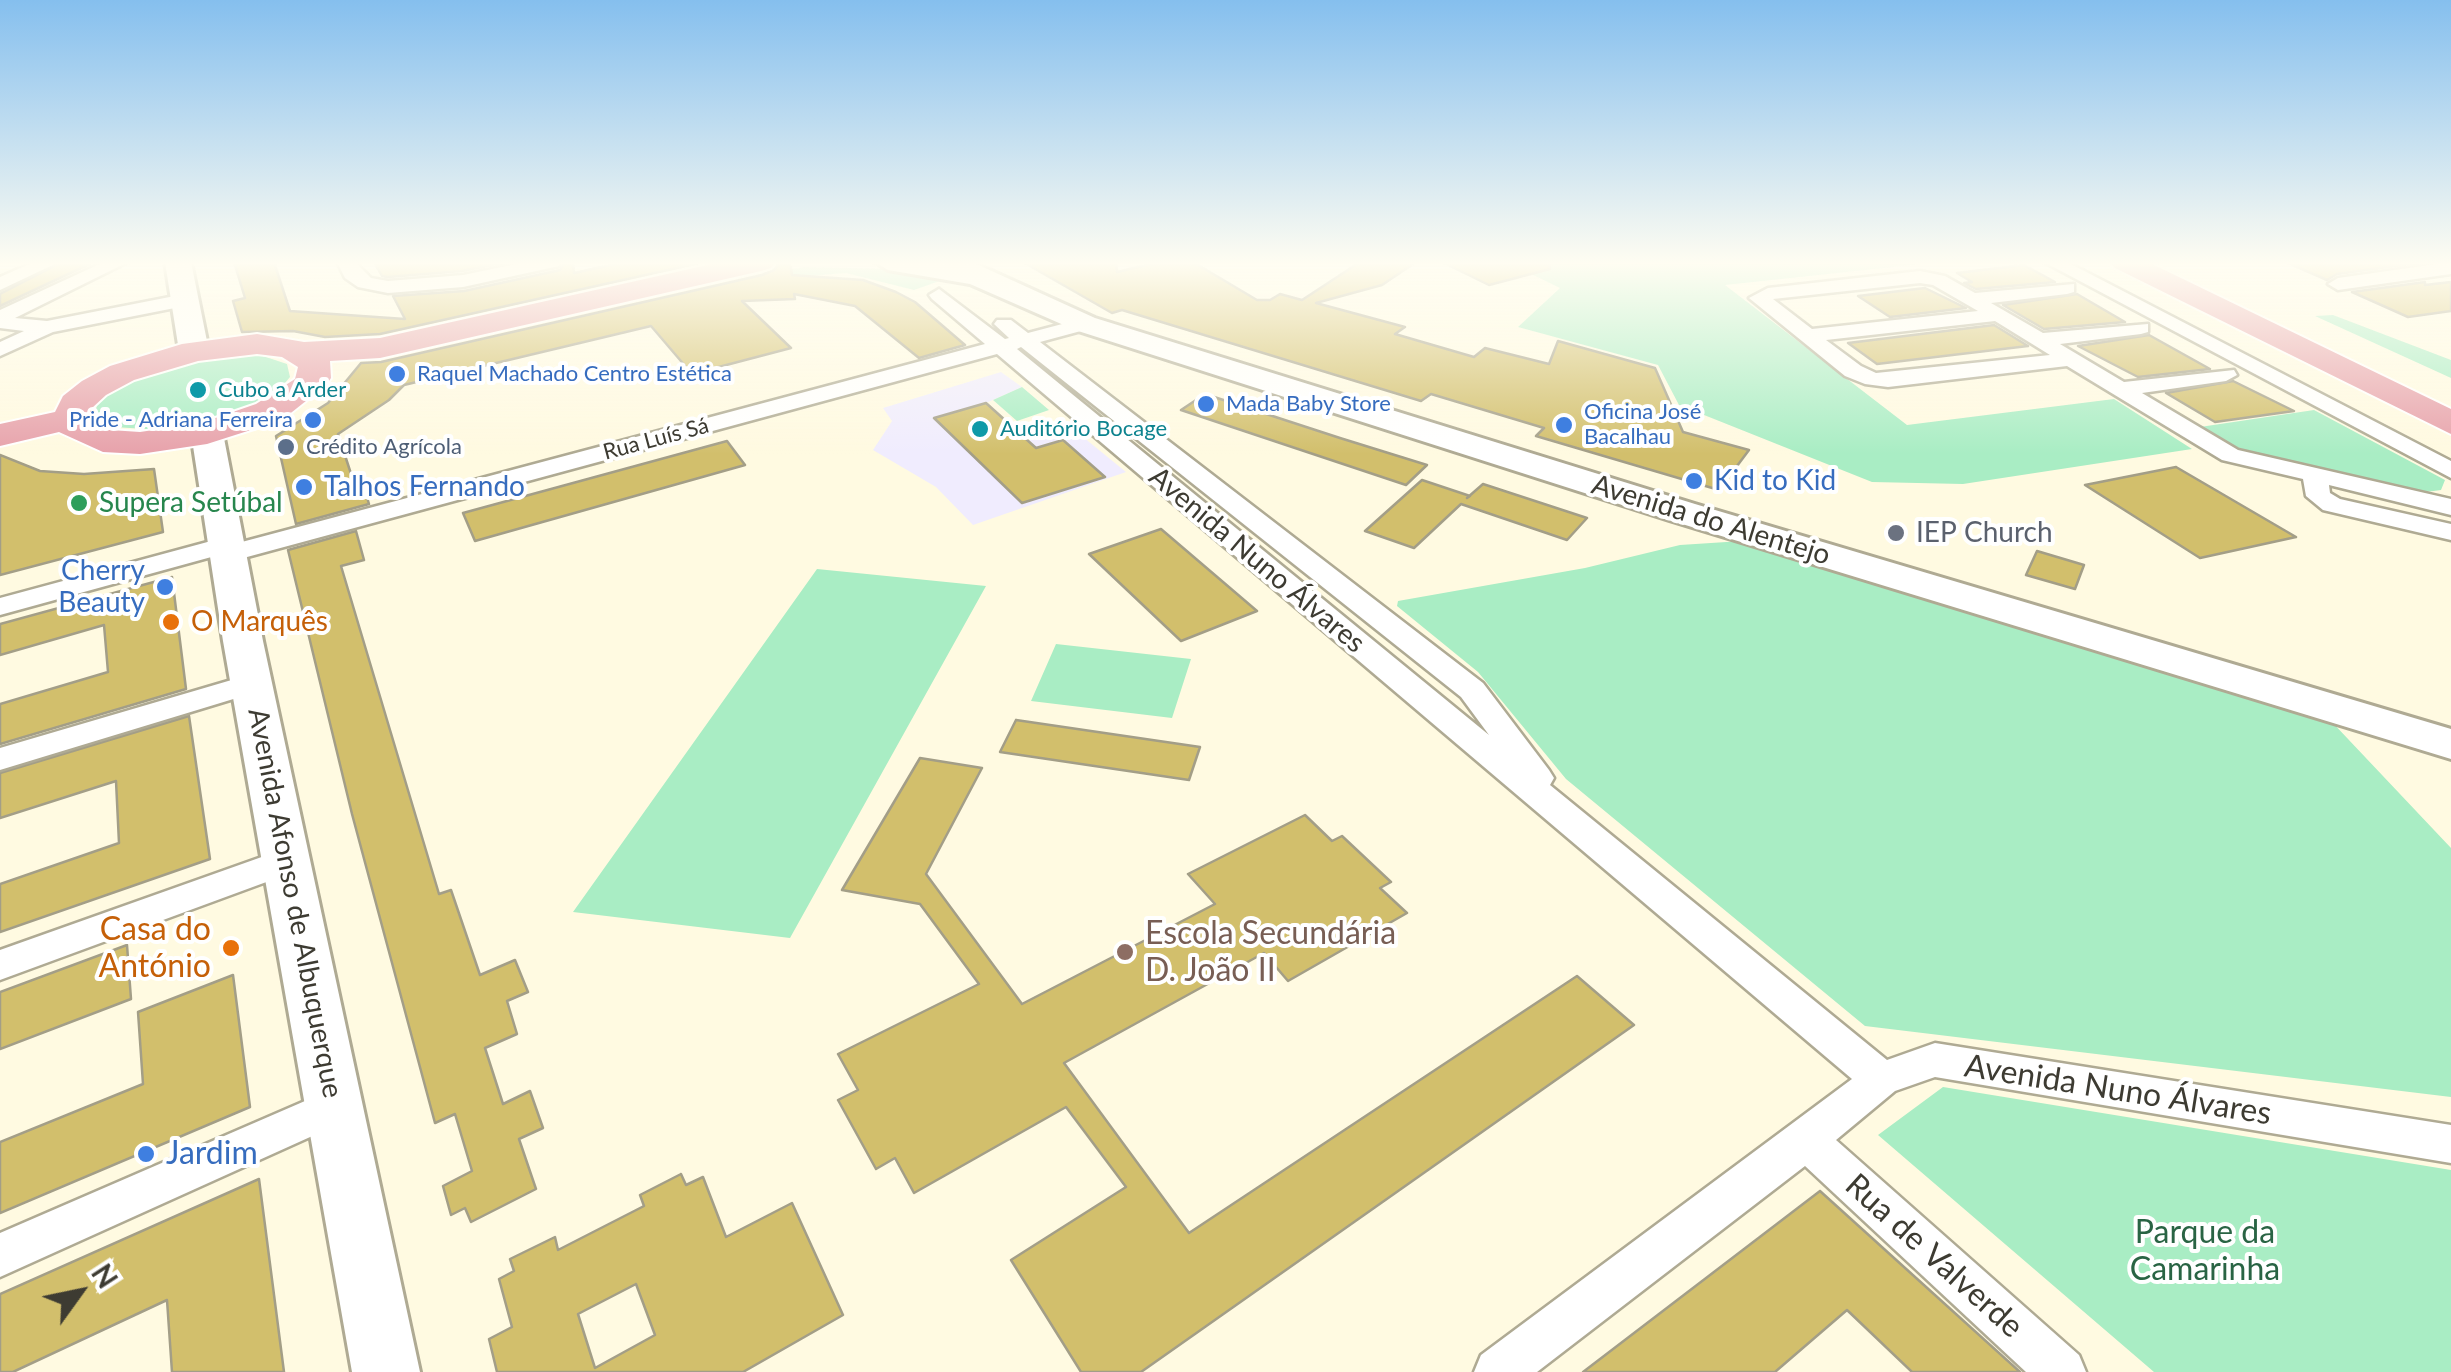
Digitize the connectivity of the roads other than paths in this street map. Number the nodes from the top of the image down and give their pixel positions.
1 (41, 326) edge
2 (53, 326) edge
3 (190, 326) edge
4 (478, 326) edge
5 (1078, 326) edge
6 (1091, 326) edge
7 (1793, 326) edge
8 (1897, 326) edge
9 (2017, 326) edge
10 (2175, 326) edge
11 (2254, 326) edge
12 (2291, 326) edge
13 (48, 327) junction
14 (2141, 328) dead end
15 (1806, 336) junction
16 (2040, 340) junction
17 (1014, 344) junction
18 (0, 350) edge
19 (194, 351) junction
20 (2070, 359) junction
21 (305, 369) junction
22 (2226, 375) dead end
23 (2120, 389) junction
24 (2451, 407) edge
25 (70, 419) junction
26 (2451, 423) edge
27 (207, 433) junction
28 (0, 435) edge
29 (2451, 471) edge
30 (2316, 478) junction
31 (2446, 503) edge
32 (2451, 532) edge
33 (226, 549) junction
34 (0, 607) edge
35 (252, 683) junction
36 (1472, 690) junction
37 (1430, 703) junction
38 (2451, 744) edge
39 (0, 759) edge
40 (287, 861) junction
41 (1624, 866) junction
42 (0, 965) edge
43 (1881, 1079) junction
44 (335, 1106) junction
45 (1806, 1140) junction
46 (2451, 1144) edge
47 (0, 1255) edge
48 (386, 1372) edge
49 (1498, 1372) edge
50 (2062, 1372) edge

1 - 13 street
2 - 13 street
3 - 19 main road
4 - 21 main road
5 - 17 street, Rua Luís Sá
6 - 38 main road, Avenida do Alentejo
7 - 15 street
8 - 15 street
9 - 16 street
10 - 29 street
11 - 26 main road
12 - 24 main road
13 - 18 street
14 - 16 street
15 - 20 street
16 - 20 street
17 - 33 street, Rua Luís Sá
17 - 36 street, Avenida Nuno Álvares
17 - 37 street, Avenida Nuno Álvares
19 - 21 main road
19 - 25 main road
20 - 23 street
21 - 27 main road
22 - 23 street
23 - 30 street
25 - 27 main road
25 - 28 main road
27 - 33 main road, Avenida Afonso de Albuquerque
30 - 31 street
30 - 32 street
33 - 34 street, Rua Luís Sá
33 - 35 main road, Avenida Afonso de Albuquerque
35 - 39 street
35 - 40 main road, Avenida Afonso de Albuquerque
36 - 37 street
36 - 41 street, Avenida Nuno Álvares
37 - 41 street, Avenida Nuno Álvares
40 - 42 street
40 - 44 main road, Avenida Afonso de Albuquerque
41 - 43 street, Avenida Nuno Álvares
43 - 45 street
43 - 46 street, Avenida Nuno Álvares
44 - 47 street
44 - 48 main road, Avenida Afonso de Albuquerque
45 - 49 street
45 - 50 street, Rua de Valverde

